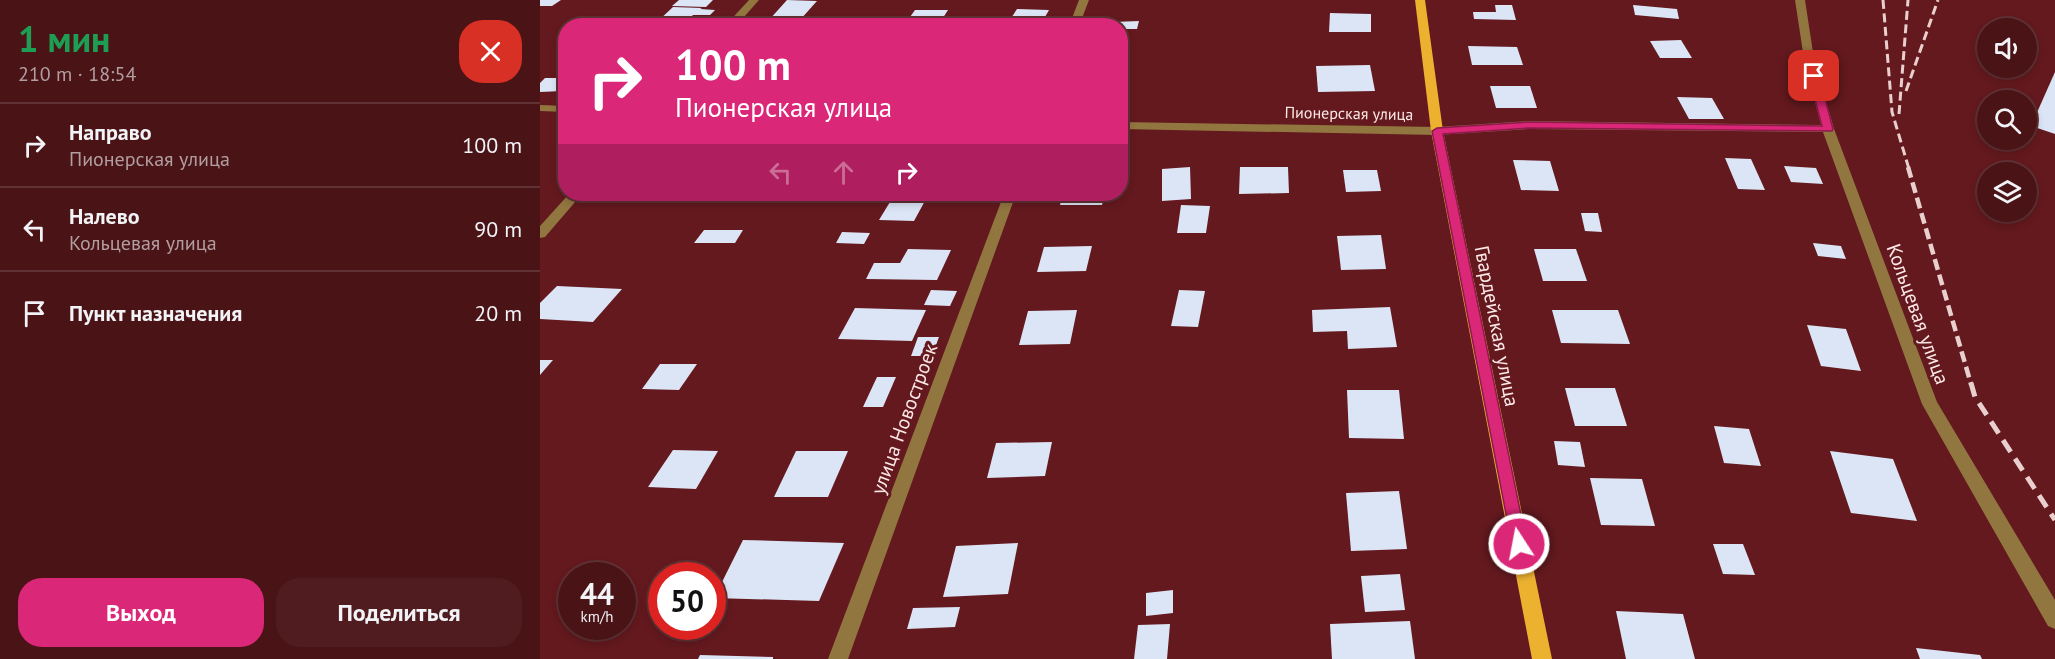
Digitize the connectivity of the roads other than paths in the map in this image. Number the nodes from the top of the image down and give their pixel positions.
1 (754, 0) edge
2 (1084, 0) edge
3 (1420, 0) edge
4 (1800, 0) edge
5 (737, 18) edge
6 (1077, 18) edge
7 (540, 108) edge
8 (558, 109) edge
9 (1128, 125) edge
10 (1828, 129) junction
11 (1437, 131) junction
12 (570, 201) edge
13 (1007, 201) edge
14 (540, 234) edge
15 (2055, 619) edge
16 (838, 659) edge
17 (1542, 659) edge

1 - 5 street
2 - 6 street
3 - 11 main road, Гвардейская улица
4 - 10 street, Кольцевая улица
7 - 8 street
9 - 11 street, Пионерская улица
10 - 11 street, Пионерская улица
10 - 15 street, Кольцевая улица
11 - 17 main road, Гвардейская улица
12 - 14 street
13 - 16 street, улица Новостроек

